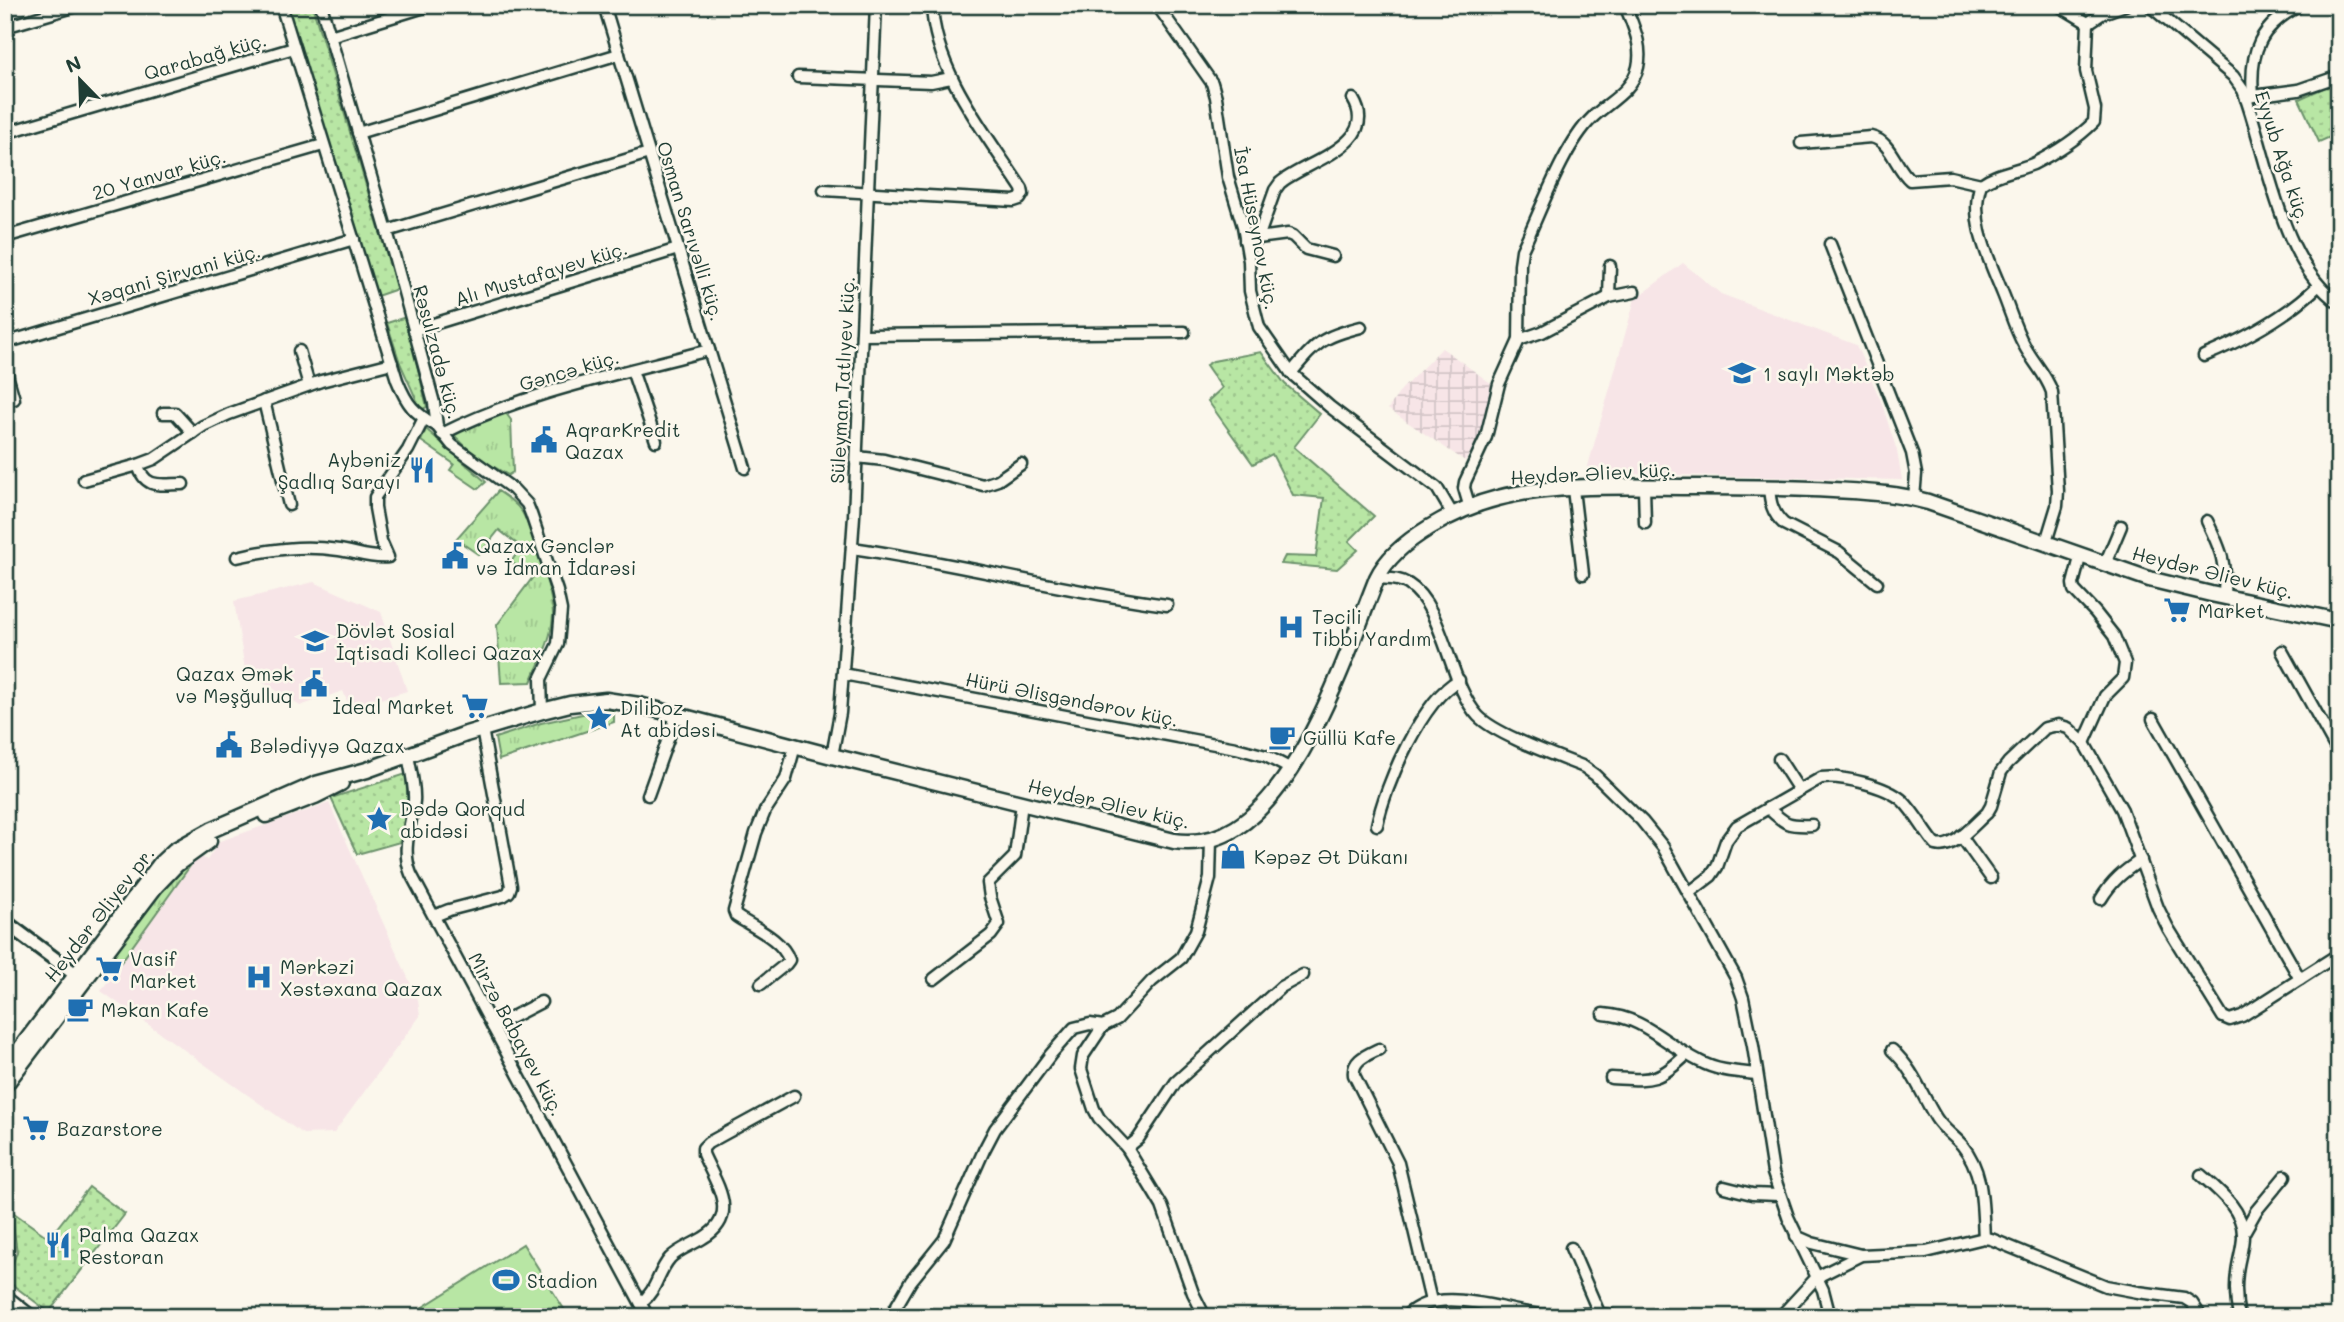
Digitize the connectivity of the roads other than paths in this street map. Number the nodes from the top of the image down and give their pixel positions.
1 (80, 5) edge
2 (281, 5) edge
3 (321, 5) edge
4 (431, 5) edge
5 (604, 5) edge
6 (876, 5) edge
7 (932, 5) edge
8 (1157, 5) edge
9 (1625, 5) edge
10 (2058, 5) edge
11 (2125, 5) edge
12 (2149, 5) edge
13 (2301, 5) edge
14 (2088, 23) junction
15 (5, 27) edge
16 (330, 36) junction
17 (294, 48) junction
18 (619, 54) junction
19 (798, 76) dead end
20 (2339, 76) edge
21 (951, 78) junction
22 (873, 80) junction
23 (2250, 97) junction
24 (1353, 99) dead end
25 (5, 133) edge
26 (358, 133) junction
27 (1801, 143) dead end
28 (323, 145) junction
29 (649, 153) junction
30 (1981, 184) junction
31 (824, 190) dead end
32 (868, 192) junction
33 (387, 231) junction
34 (5, 237) edge
35 (1258, 238) junction
36 (354, 239) junction
37 (1245, 241) junction
38 (1830, 244) dead end
39 (678, 249) junction
40 (1333, 256) dead end
41 (1610, 266) dead end
42 (2319, 286) junction
43 (1634, 292) dead end
44 (1609, 296) junction
45 (2339, 303) edge
46 (1361, 327) dead end
47 (414, 330) junction
48 (1184, 332) dead end
49 (862, 334) junction
50 (1520, 340) junction
51 (5, 343) edge
52 (709, 350) junction
53 (299, 351) dead end
54 (2204, 356) dead end
55 (392, 363) junction
56 (5, 368) edge
57 (632, 370) junction
58 (1291, 373) junction
59 (309, 385) junction
60 (14, 399) dead end
61 (264, 401) junction
62 (163, 413) dead end
63 (424, 418) junction
64 (440, 430) junction
65 (192, 433) junction
66 (656, 441) dead end
67 (857, 457) junction
68 (1021, 464) dead end
69 (138, 466) junction
70 (745, 468) dead end
71 (84, 480) dead end
72 (183, 484) dead end
73 (1644, 487) junction
74 (1769, 487) junction
75 (1573, 489) junction
76 (1914, 498) junction
77 (289, 505) dead end
78 (1470, 508) junction
79 (1453, 516) junction
80 (2207, 521) dead end
81 (1645, 523) dead end
82 (2121, 526) dead end
83 (2046, 542) junction
84 (852, 548) junction
85 (2081, 554) junction
86 (237, 557) dead end
87 (2105, 564) junction
88 (1583, 574) dead end
89 (1377, 578) junction
90 (1877, 583) dead end
91 (2224, 597) junction
92 (1167, 605) dead end
93 (2339, 621) edge
94 (2282, 651) dead end
95 (843, 674) junction
96 (1459, 680) junction
97 (542, 711) junction
98 (677, 715) junction
99 (2153, 719) dead end
100 (482, 729) junction
101 (2084, 743) junction
102 (795, 746) junction
103 (2339, 754) edge
104 (408, 756) junction
105 (832, 756) junction
106 (1779, 759) dead end
107 (1291, 769) junction
108 (1799, 790) junction
109 (648, 795) dead end
110 (1021, 803) junction
111 (1768, 808) junction
112 (1377, 825) dead end
113 (1812, 825) dead end
114 (1961, 836) junction
115 (1211, 839) junction
116 (2141, 860) junction
117 (1991, 878) dead end
118 (1689, 892) junction
119 (2101, 899) dead end
120 (434, 916) junction
121 (5, 922) edge
122 (2339, 954) edge
123 (1303, 975) dead end
124 (79, 978) junction
125 (934, 979) dead end
126 (2300, 979) junction
127 (761, 984) dead end
128 (541, 1002) dead end
129 (1603, 1014) dead end
130 (1103, 1026) junction
131 (493, 1027) junction
132 (1379, 1049) dead end
133 (1892, 1050) dead end
134 (1687, 1054) junction
135 (5, 1069) edge
136 (1758, 1074) junction
137 (1611, 1078) dead end
138 (5, 1085) edge
139 (794, 1096) dead end
140 (1127, 1148) junction
141 (2201, 1175) dead end
142 (2286, 1176) dead end
143 (1724, 1187) dead end
144 (1779, 1195) junction
145 (2243, 1234) junction
146 (1796, 1236) junction
147 (1984, 1238) junction
148 (1571, 1248) dead end
149 (1861, 1255) junction
150 (1817, 1277) junction
151 (5, 1295) edge
152 (1431, 1301) junction
153 (641, 1303) junction
154 (1599, 1313) junction
155 (1560, 1316) edge
156 (1783, 1316) edge
157 (33, 1317) edge
158 (648, 1317) edge
159 (890, 1317) edge
160 (1205, 1317) edge
161 (1405, 1317) edge
162 (1616, 1317) edge
163 (1830, 1317) edge
164 (2201, 1317) edge
165 (2239, 1317) edge

1 - 15 street
2 - 17 street
3 - 16 street, Rəsulzadə küç.
4 - 16 street
5 - 18 street, Osman Sarıvəlli küç.
6 - 22 street, Süleyman Tatlıyev küç.
7 - 21 street
8 - 37 street, İsa Hüseynov küç.
9 - 50 street
10 - 14 street
11 - 14 street
12 - 23 street, Eyyub Ağa küç.
13 - 23 street
14 - 30 street
16 - 26 street, Rəsulzadə küç.
17 - 25 street, Qarabağ küç.
17 - 28 street
18 - 26 street
18 - 29 street, Osman Sarıvəlli küç.
19 - 22 street
20 - 23 street
21 - 22 street
21 - 32 street
22 - 32 street, Süleyman Tatlıyev küç.
23 - 42 street, Eyyub Ağa küç.
24 - 35 street
26 - 33 street, Rəsulzadə küç.
27 - 30 street
28 - 34 street, 20 Yanvar küç.
28 - 36 street
29 - 33 street
29 - 39 street, Osman Sarıvəlli küç.
30 - 83 street
31 - 32 street
32 - 49 street, Süleyman Tatlıyev küç.
33 - 47 street, Rəsulzadə küç.
35 - 37 street
35 - 40 street
36 - 51 street, Xəqani Şirvani küç.
36 - 55 street
37 - 58 street, İsa Hüseynov küç.
38 - 76 street
39 - 47 street, Alı Mustafayev küç.
39 - 52 street, Osman Sarıvəlli küç.
41 - 44 street
42 - 45 street, Eyyub Ağa küç.
42 - 54 street
43 - 44 street
44 - 50 street
46 - 58 street
47 - 64 street, Rəsulzadə küç.
48 - 49 street
49 - 67 street, Süleyman Tatlıyev küç.
50 - 78 street
52 - 57 street, Gəncə küç.
52 - 70 street, Osman Sarıvəlli küç.
53 - 59 street
55 - 59 street
55 - 63 street
56 - 60 street
57 - 64 street, Gəncə küç.
57 - 66 street
58 - 79 street, İsa Hüseynov küç.
59 - 61 street
61 - 65 street
61 - 77 street
62 - 65 street
63 - 64 street
63 - 86 street
64 - 97 street, Rəsulzadə küç.
65 - 69 street
67 - 68 street
67 - 84 street, Süleyman Tatlıyev küç.
69 - 71 street
69 - 72 street
73 - 74 main road, Heydər Əliev küç.
73 - 75 main road, Heydər Əliev küç.
73 - 81 street
74 - 76 main road, Heydər Əliev küç.
74 - 90 street
75 - 78 main road, Heydər Əliev küç.
75 - 88 street
76 - 83 main road, Heydər Əliev küç.
78 - 79 main road, Heydər Əliev küç.
79 - 89 main road, Heydər Əliev küç.
80 - 91 street
82 - 87 street
83 - 85 main road, Heydər Əliev küç.
84 - 92 street
84 - 95 street, Süleyman Tatlıyev küç.
85 - 87 main road, Heydər Əliev küç.
85 - 101 street
87 - 91 main road, Heydər Əliev küç.
89 - 96 street
89 - 107 main road, Heydər Əliev küç.
91 - 93 main road, Heydər Əliev küç.
94 - 103 street
95 - 105 street, Süleyman Tatlıyev küç.
95 - 107 street, Hürü Əlisgəndərov küç.
96 - 112 street
96 - 118 street
97 - 98 main road, Heydər Əliev küç.
97 - 100 main road, Heydər Əliev küç.
98 - 102 main road, Heydər Əliev küç.
98 - 109 street
99 - 126 street
100 - 104 main road, Heydər Əliev küç.
100 - 120 street
101 - 114 street
101 - 116 street
102 - 105 main road, Heydər Əliev küç.
102 - 127 street
104 - 120 street, Mirzə Babayev küç.
104 - 124 main road, Heydər Əliev küç.
105 - 110 main road, Heydər Əliev küç.
106 - 108 street
107 - 115 main road, Heydər Əliev küç.
108 - 111 street
108 - 114 street
110 - 115 main road, Heydər Əliev küç.
110 - 125 street
111 - 113 street
111 - 118 street
114 - 117 street
115 - 130 street
116 - 119 street
116 - 126 street
118 - 136 street
120 - 131 street, Mirzə Babayev küç.
121 - 124 street
122 - 126 street
123 - 140 street
124 - 135 main road, Heydər Əliyev pr.
124 - 138 main road
128 - 131 street
129 - 134 street
130 - 140 street
130 - 159 street
131 - 153 street, Mirzə Babayev küç.
132 - 152 street
133 - 147 street
134 - 136 street
134 - 137 street
136 - 144 street
139 - 153 street
140 - 160 street
141 - 145 street
142 - 145 street
143 - 144 street
144 - 146 street
145 - 165 street
146 - 149 street
146 - 150 street
147 - 149 street
147 - 164 street
148 - 154 street
149 - 150 street
150 - 156 street
150 - 163 street
151 - 157 street
152 - 155 street
152 - 161 street
153 - 158 street, Mirzə Babayev küç.
154 - 155 street
154 - 162 street

